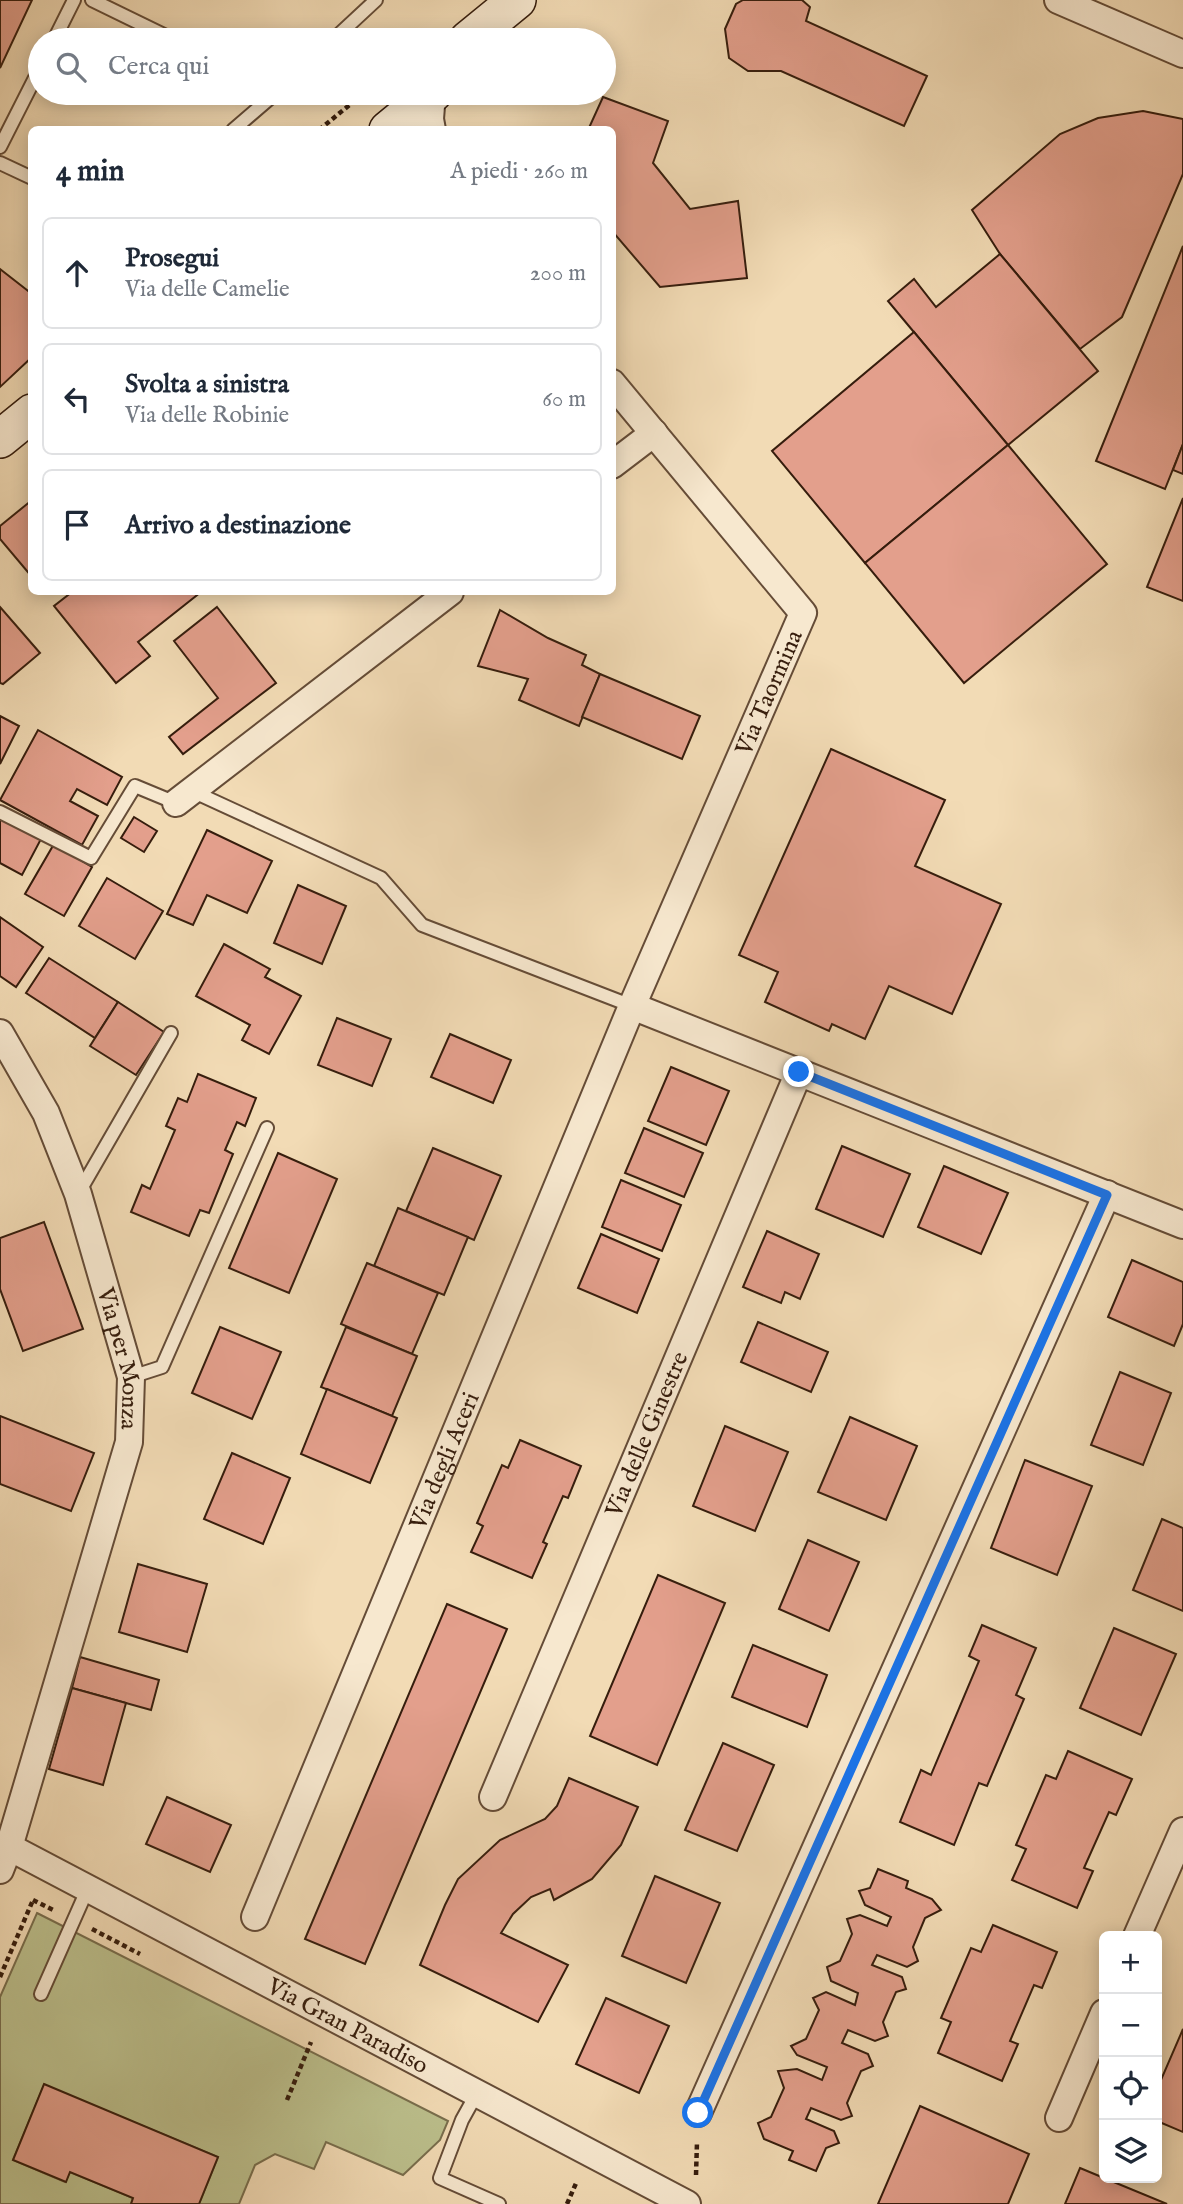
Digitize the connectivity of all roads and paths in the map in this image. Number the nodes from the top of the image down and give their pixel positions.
1 (74, 0) edge
2 (92, 0) edge
3 (376, 0) edge
4 (517, 0) edge
5 (543, 0) edge
6 (1058, 0) edge
7 (60, 28) edge
8 (149, 28) edge
9 (346, 28) edge
10 (483, 28) edge
11 (509, 28) edge
12 (1183, 54) edge
13 (28, 92) edge
14 (262, 105) edge
15 (393, 105) edge
16 (409, 105) edge
17 (431, 105) edge
18 (378, 121) edge
19 (238, 126) edge
20 (345, 126) edge
21 (431, 126) edge
22 (0, 147) edge
23 (0, 163) edge
24 (28, 176) edge
25 (616, 388) edge
26 (28, 415) edge
27 (654, 433) junction
28 (0, 439) edge
29 (616, 463) edge
30 (446, 595) edge
31 (184, 797) junction
32 (0, 812) edge
33 (632, 1006) junction
34 (0, 1033) edge
35 (171, 1033) dead end
36 (799, 1072) junction
37 (267, 1128) dead end
38 (78, 1194) junction
39 (1107, 1195) junction
40 (1183, 1225) edge
41 (131, 1377) junction
42 (493, 1797) dead end
43 (1183, 1831) edge
44 (5, 1858) edge
45 (50, 1868) junction
46 (88, 1888) junction
47 (255, 1917) dead end
48 (1139, 1931) edge
49 (0, 1977) edge
50 (41, 1994) dead end
51 (1099, 2025) edge
52 (311, 2042) dead end
53 (477, 2093) junction
54 (287, 2100) dead end
55 (698, 2113) joint
56 (1059, 2118) dead end
57 (696, 2178) dead end
58 (577, 2181) dead end
59 (499, 2204) edge
60 (566, 2204) edge
61 (687, 2204) edge

1 - 7 lane
2 - 8 lane
3 - 9 lane
4 - 10 main road
5 - 11 main road
6 - 12 street
13 - 22 lane
14 - 19 lane
15 - 18 main road
16 - 18 main road
17 - 21 street
18 - 20 path
23 - 24 lane
25 - 27 street, Via Taormina
26 - 28 main road
27 - 29 street
27 - 33 street, Via Taormina
30 - 31 street
31 - 32 lane
31 - 33 lane
33 - 36 street
33 - 47 street, Via degli Aceri
34 - 38 street, Via per Monza
35 - 38 lane
36 - 39 street
36 - 42 street, Via delle Ginestre
37 - 41 lane
38 - 41 street, Via per Monza
39 - 40 street
39 - 55 street
41 - 44 street, Via per Monza
43 - 48 street
44 - 45 street, Via Gran Paradiso
45 - 46 street, Via Gran Paradiso
45 - 49 path
46 - 50 lane
46 - 53 street, Via Gran Paradiso
51 - 56 street
52 - 54 path
53 - 59 lane
53 - 61 street, Via Gran Paradiso
55 - 57 path
58 - 60 path

